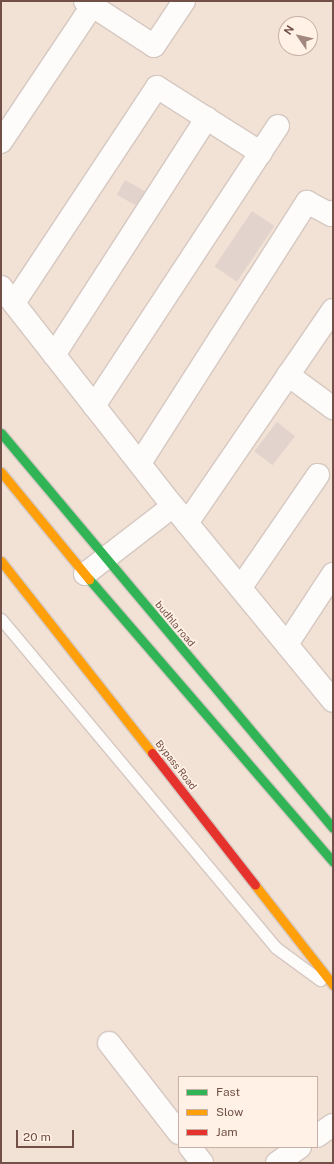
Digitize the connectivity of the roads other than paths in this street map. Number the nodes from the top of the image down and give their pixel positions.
1 (184, 1) edge
2 (88, 3) edge
3 (207, 118) junction
4 (278, 126) dead end
5 (1, 142) edge
6 (261, 153) junction
7 (332, 214) edge
8 (7, 295) edge
9 (333, 310) edge
10 (54, 355) junction
11 (288, 375) junction
12 (94, 406) junction
13 (333, 408) edge
14 (1, 433) edge
15 (140, 464) junction
16 (1, 472) edge
17 (318, 475) dead end
18 (173, 506) junction
19 (187, 523) junction
20 (107, 560) junction
21 (1, 561) edge
22 (85, 574) junction
23 (333, 574) edge
24 (241, 587) junction
25 (1, 619) edge
26 (287, 644) junction
27 (333, 701) edge
28 (333, 828) edge
29 (333, 862) edge
30 (333, 985) edge
31 (333, 989) edge
32 (109, 1043) dead end
33 (333, 1124) edge
34 (178, 1132) edge
35 (318, 1135) edge
36 (191, 1148) edge
37 (299, 1148) edge
38 (202, 1163) edge
39 (277, 1163) edge

1 - 2 street
2 - 5 street
3 - 6 street
3 - 8 street
3 - 10 street
4 - 6 street
6 - 12 street
7 - 15 street
8 - 10 street
9 - 11 street
10 - 12 street
11 - 13 street
11 - 19 street
12 - 15 street
14 - 20 main road, budhla road
15 - 18 street
16 - 22 main road
17 - 24 street
18 - 19 street
18 - 20 street
19 - 24 street
20 - 22 street
20 - 28 main road, budhla road
21 - 30 main road, Bypass Road
22 - 29 main road
23 - 26 street
24 - 26 street
25 - 31 lane
26 - 27 street
32 - 34 street
33 - 35 street
36 - 38 street
37 - 39 street

